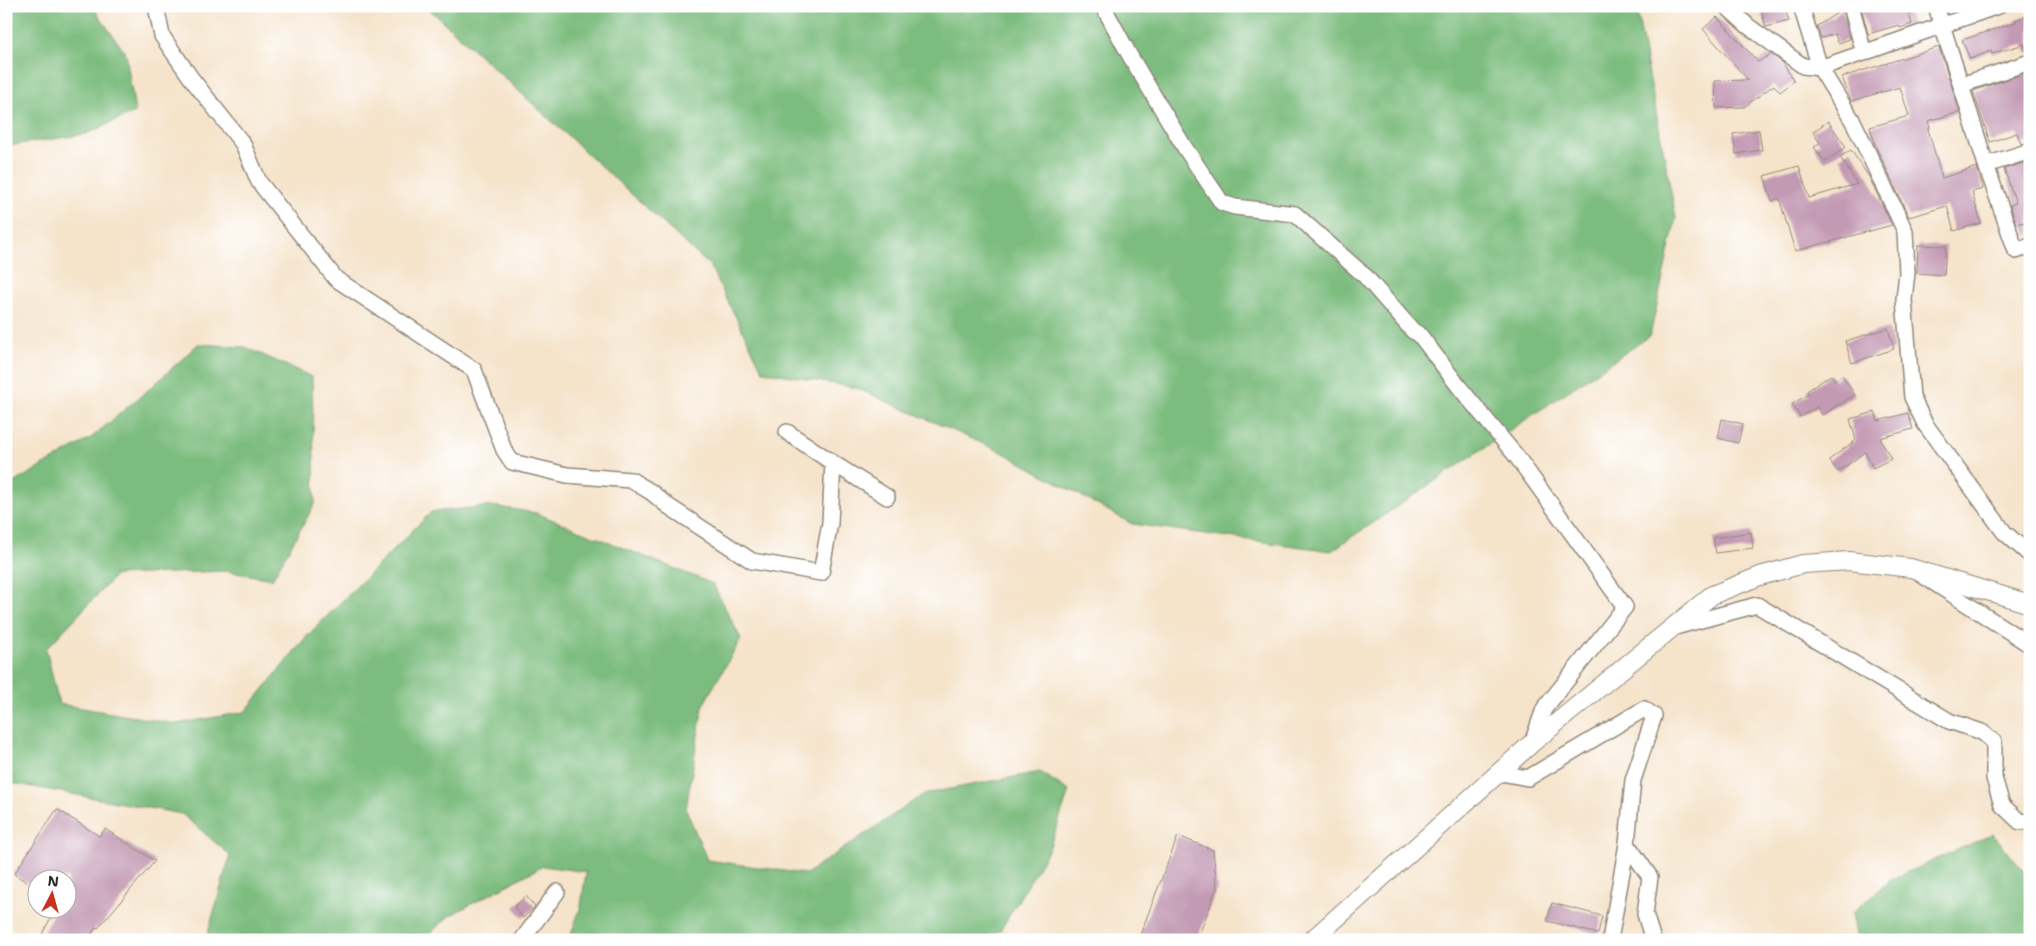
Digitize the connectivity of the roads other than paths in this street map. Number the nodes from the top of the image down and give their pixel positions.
1 (156, 6) edge
2 (1103, 6) edge
3 (1726, 6) edge
4 (1801, 6) edge
5 (1851, 6) edge
6 (1936, 6) edge
7 (1998, 6) edge
8 (1942, 27) junction
9 (1864, 53) junction
10 (2030, 62) edge
11 (1820, 68) junction
12 (1961, 85) junction
13 (2030, 151) edge
14 (1986, 166) junction
15 (2030, 246) edge
16 (787, 432) dead end
17 (833, 462) junction
18 (887, 497) dead end
19 (2030, 555) edge
20 (1911, 568) junction
21 (2030, 604) edge
22 (1670, 628) junction
23 (2030, 644) edge
24 (1532, 743) junction
25 (1501, 773) junction
26 (2030, 821) edge
27 (1627, 844) junction
28 (557, 892) dead end
29 (522, 940) edge
30 (1312, 940) edge
31 (1610, 940) edge
32 (1653, 940) edge

1 - 17 street
2 - 24 street
3 - 11 street
4 - 11 street
5 - 9 street
6 - 8 street
7 - 8 street
8 - 9 street
8 - 12 street
9 - 11 street
10 - 12 street
11 - 19 street
12 - 14 street
13 - 14 street
14 - 15 street
16 - 17 street
17 - 18 street
20 - 21 street
20 - 22 street
20 - 23 street
22 - 24 street
22 - 26 street
24 - 25 street
25 - 27 street
25 - 30 street
27 - 31 street
27 - 32 street
28 - 29 street

